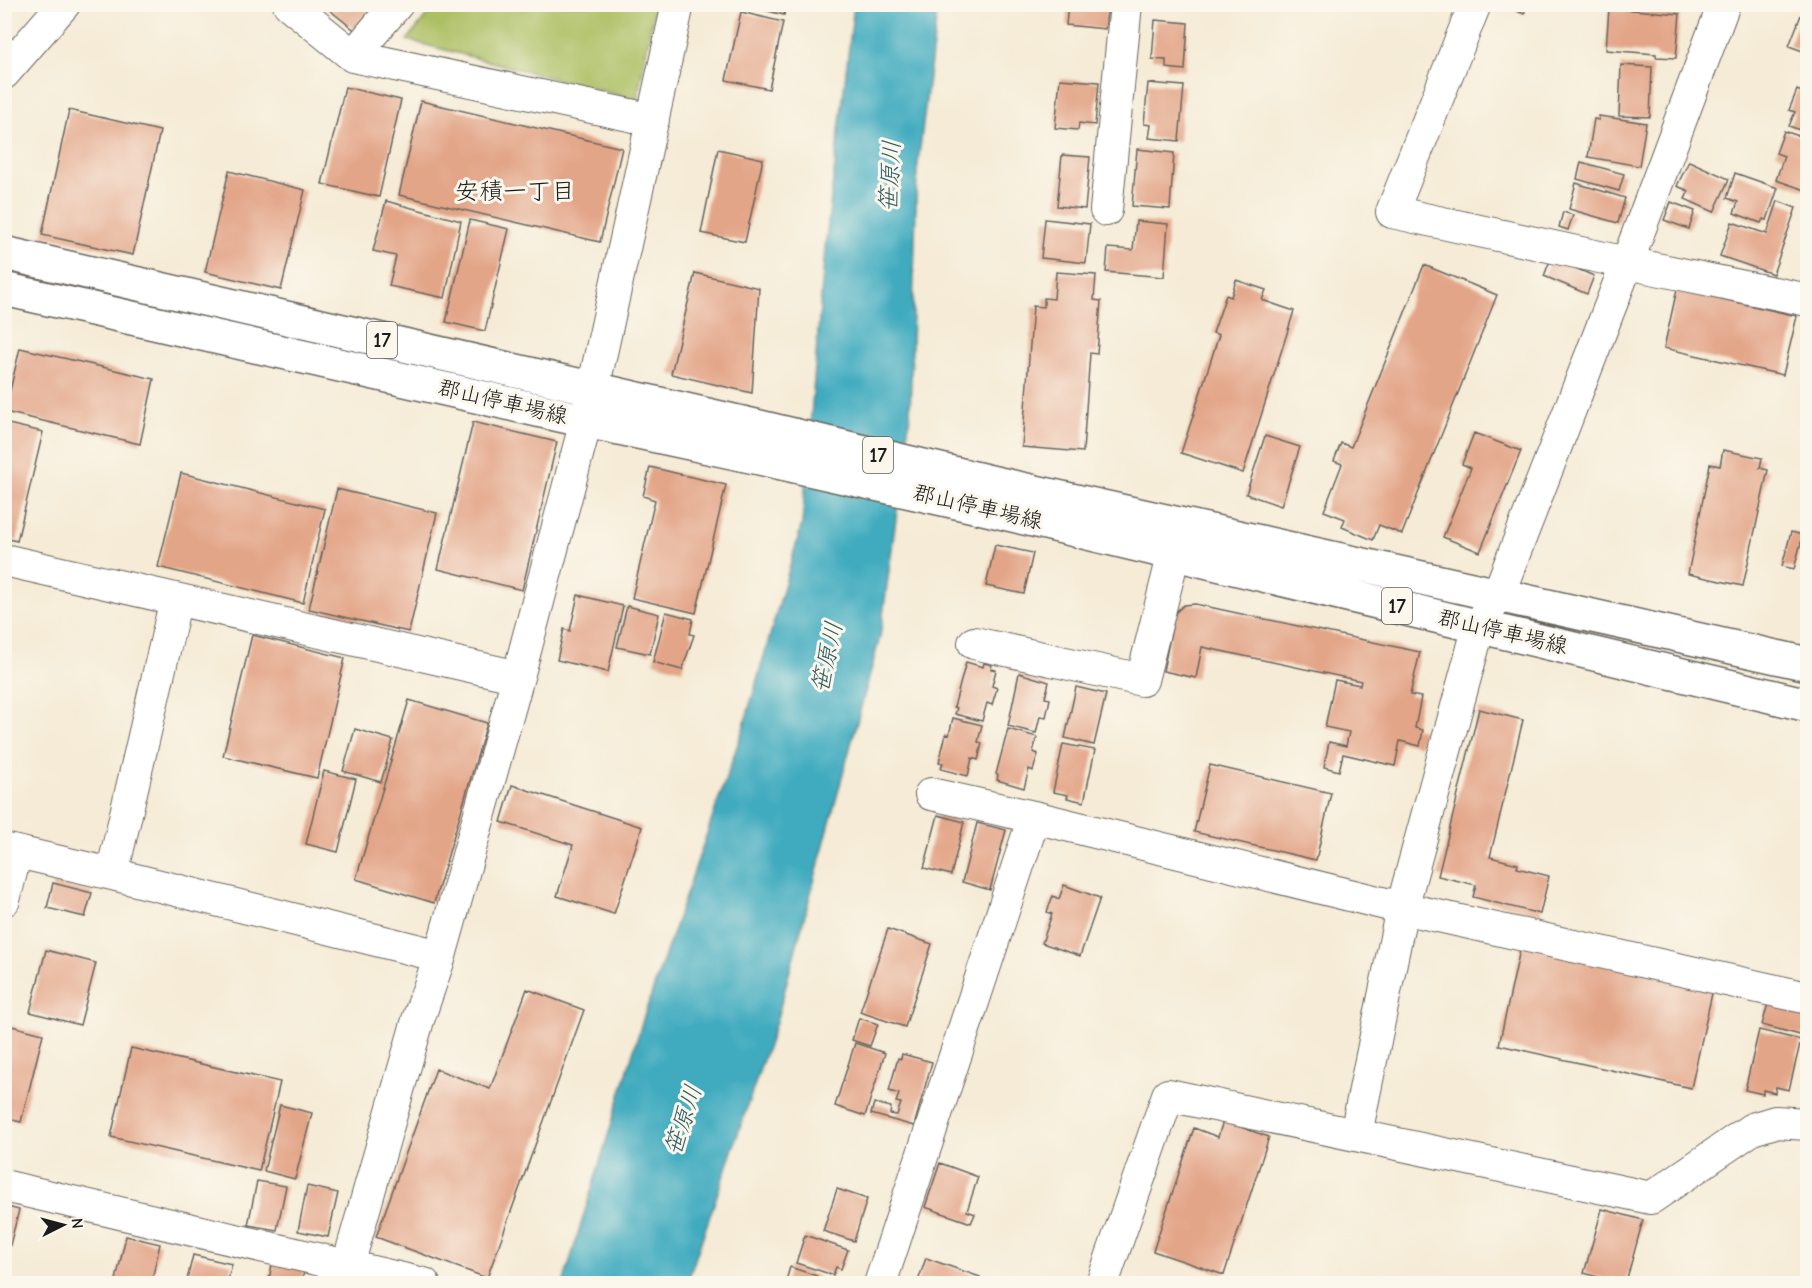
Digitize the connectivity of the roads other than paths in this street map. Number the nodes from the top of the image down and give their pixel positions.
1 (64, 4) edge
2 (289, 4) edge
3 (397, 4) edge
4 (678, 4) edge
5 (1126, 4) edge
6 (1475, 4) edge
7 (1724, 4) edge
8 (353, 56) junction
9 (4, 73) edge
10 (653, 120) junction
11 (1107, 210) dead end
12 (4, 253) edge
13 (1627, 263) junction
14 (4, 290) edge
15 (1808, 300) edge
16 (593, 389) junction
17 (586, 421) junction
18 (758, 442) junction
19 (991, 496) junction
20 (1174, 553) junction
21 (4, 560) edge
22 (1498, 595) junction
23 (176, 599) junction
24 (1479, 626) junction
25 (974, 643) dead end
26 (1808, 664) edge
27 (518, 677) junction
28 (1808, 705) edge
29 (931, 794) dead end
30 (1034, 817) junction
31 (10, 851) edge
32 (112, 874) junction
33 (4, 900) edge
34 (1402, 908) junction
35 (440, 956) junction
36 (1808, 998) edge
37 (1808, 1124) edge
38 (1356, 1134) junction
39 (4, 1186) edge
40 (348, 1265) junction
41 (424, 1284) edge
42 (880, 1284) edge
43 (1102, 1284) edge

1 - 9 street
2 - 8 street
3 - 8 street
4 - 10 street
5 - 11 street
6 - 13 street
7 - 13 street
8 - 10 street
10 - 16 street
12 - 16 main road, 郡山停車場線 / 17
13 - 15 street
13 - 22 street
14 - 17 main road, 郡山停車場線 / 17
16 - 17 street
16 - 18 main road, 郡山停車場線 / 17
17 - 18 main road, 郡山停車場線 / 17
17 - 27 street
18 - 19 main road, 郡山停車場線 / 17
19 - 20 main road, 郡山停車場線 / 17
19 - 22 main road, 郡山停車場線 / 17
20 - 24 main road, 郡山停車場線 / 17
20 - 25 street
21 - 23 street
22 - 24 street
22 - 26 main road, 郡山停車場線 / 17
23 - 27 street
23 - 32 street
24 - 28 main road, 郡山停車場線 / 17
24 - 34 street
27 - 35 street
29 - 30 street
30 - 34 street
30 - 42 street
31 - 32 street
31 - 33 street
32 - 35 street
34 - 36 street
34 - 38 street
35 - 40 street
37 - 38 street
38 - 43 street
39 - 40 street
40 - 41 street

